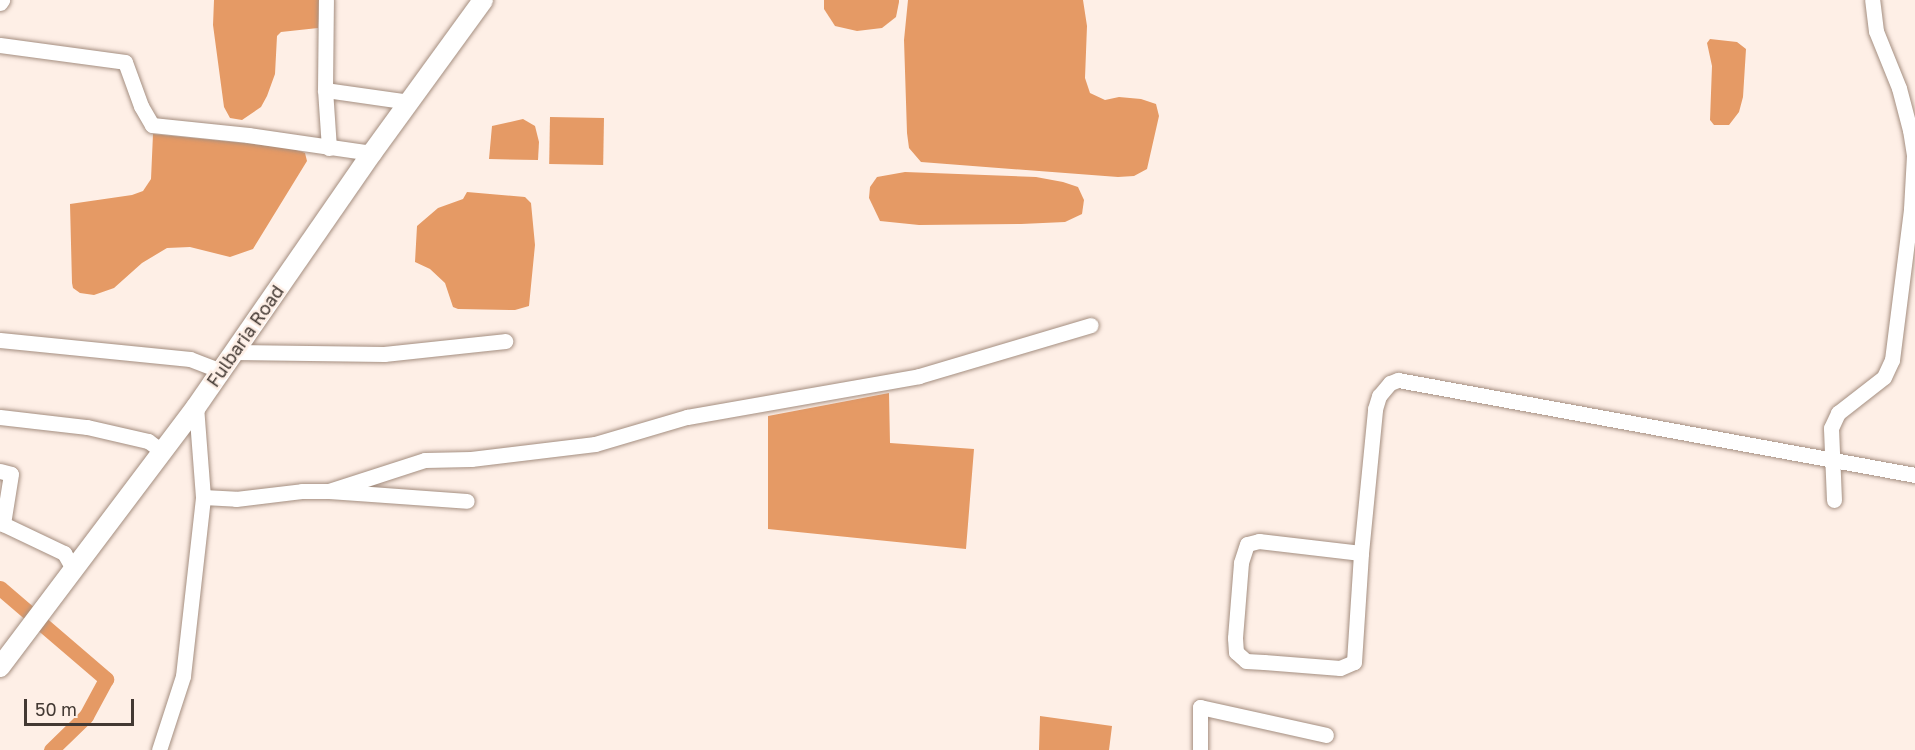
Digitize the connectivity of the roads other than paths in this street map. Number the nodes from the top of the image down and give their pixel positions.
1 (326, 0) edge
2 (483, 0) edge
3 (1872, 0) edge
4 (0, 45) edge
5 (325, 90) junction
6 (409, 102) junction
7 (329, 148) junction
8 (372, 153) junction
9 (1091, 325) dead end
10 (0, 340) edge
11 (505, 341) dead end
12 (235, 352) junction
13 (222, 370) junction
14 (196, 407) junction
15 (0, 417) edge
16 (163, 452) junction
17 (1831, 460) junction
18 (0, 471) edge
19 (1915, 475) edge
20 (329, 491) junction
21 (203, 497) junction
22 (1834, 500) dead end
23 (467, 501) dead end
24 (1361, 553) junction
25 (74, 570) junction
26 (0, 667) edge
27 (1326, 735) dead end
28 (164, 749) edge
29 (1200, 750) edge

1 - 5 street
2 - 6 main road, Fulbaria Road
3 - 17 street
4 - 7 street
5 - 6 street
5 - 7 street
6 - 8 main road, Fulbaria Road
7 - 8 street
8 - 12 main road, Fulbaria Road
9 - 20 street
10 - 13 street
11 - 12 street
12 - 13 main road, Fulbaria Road
13 - 14 main road, Fulbaria Road
14 - 16 main road, Fulbaria Road
14 - 21 street
15 - 16 street
16 - 25 main road, Fulbaria Road
17 - 19 street
17 - 22 street
17 - 24 street
18 - 25 street
20 - 21 street
20 - 23 street
21 - 28 street
24 - 24 street
25 - 26 main road, Fulbaria Road
27 - 29 street

